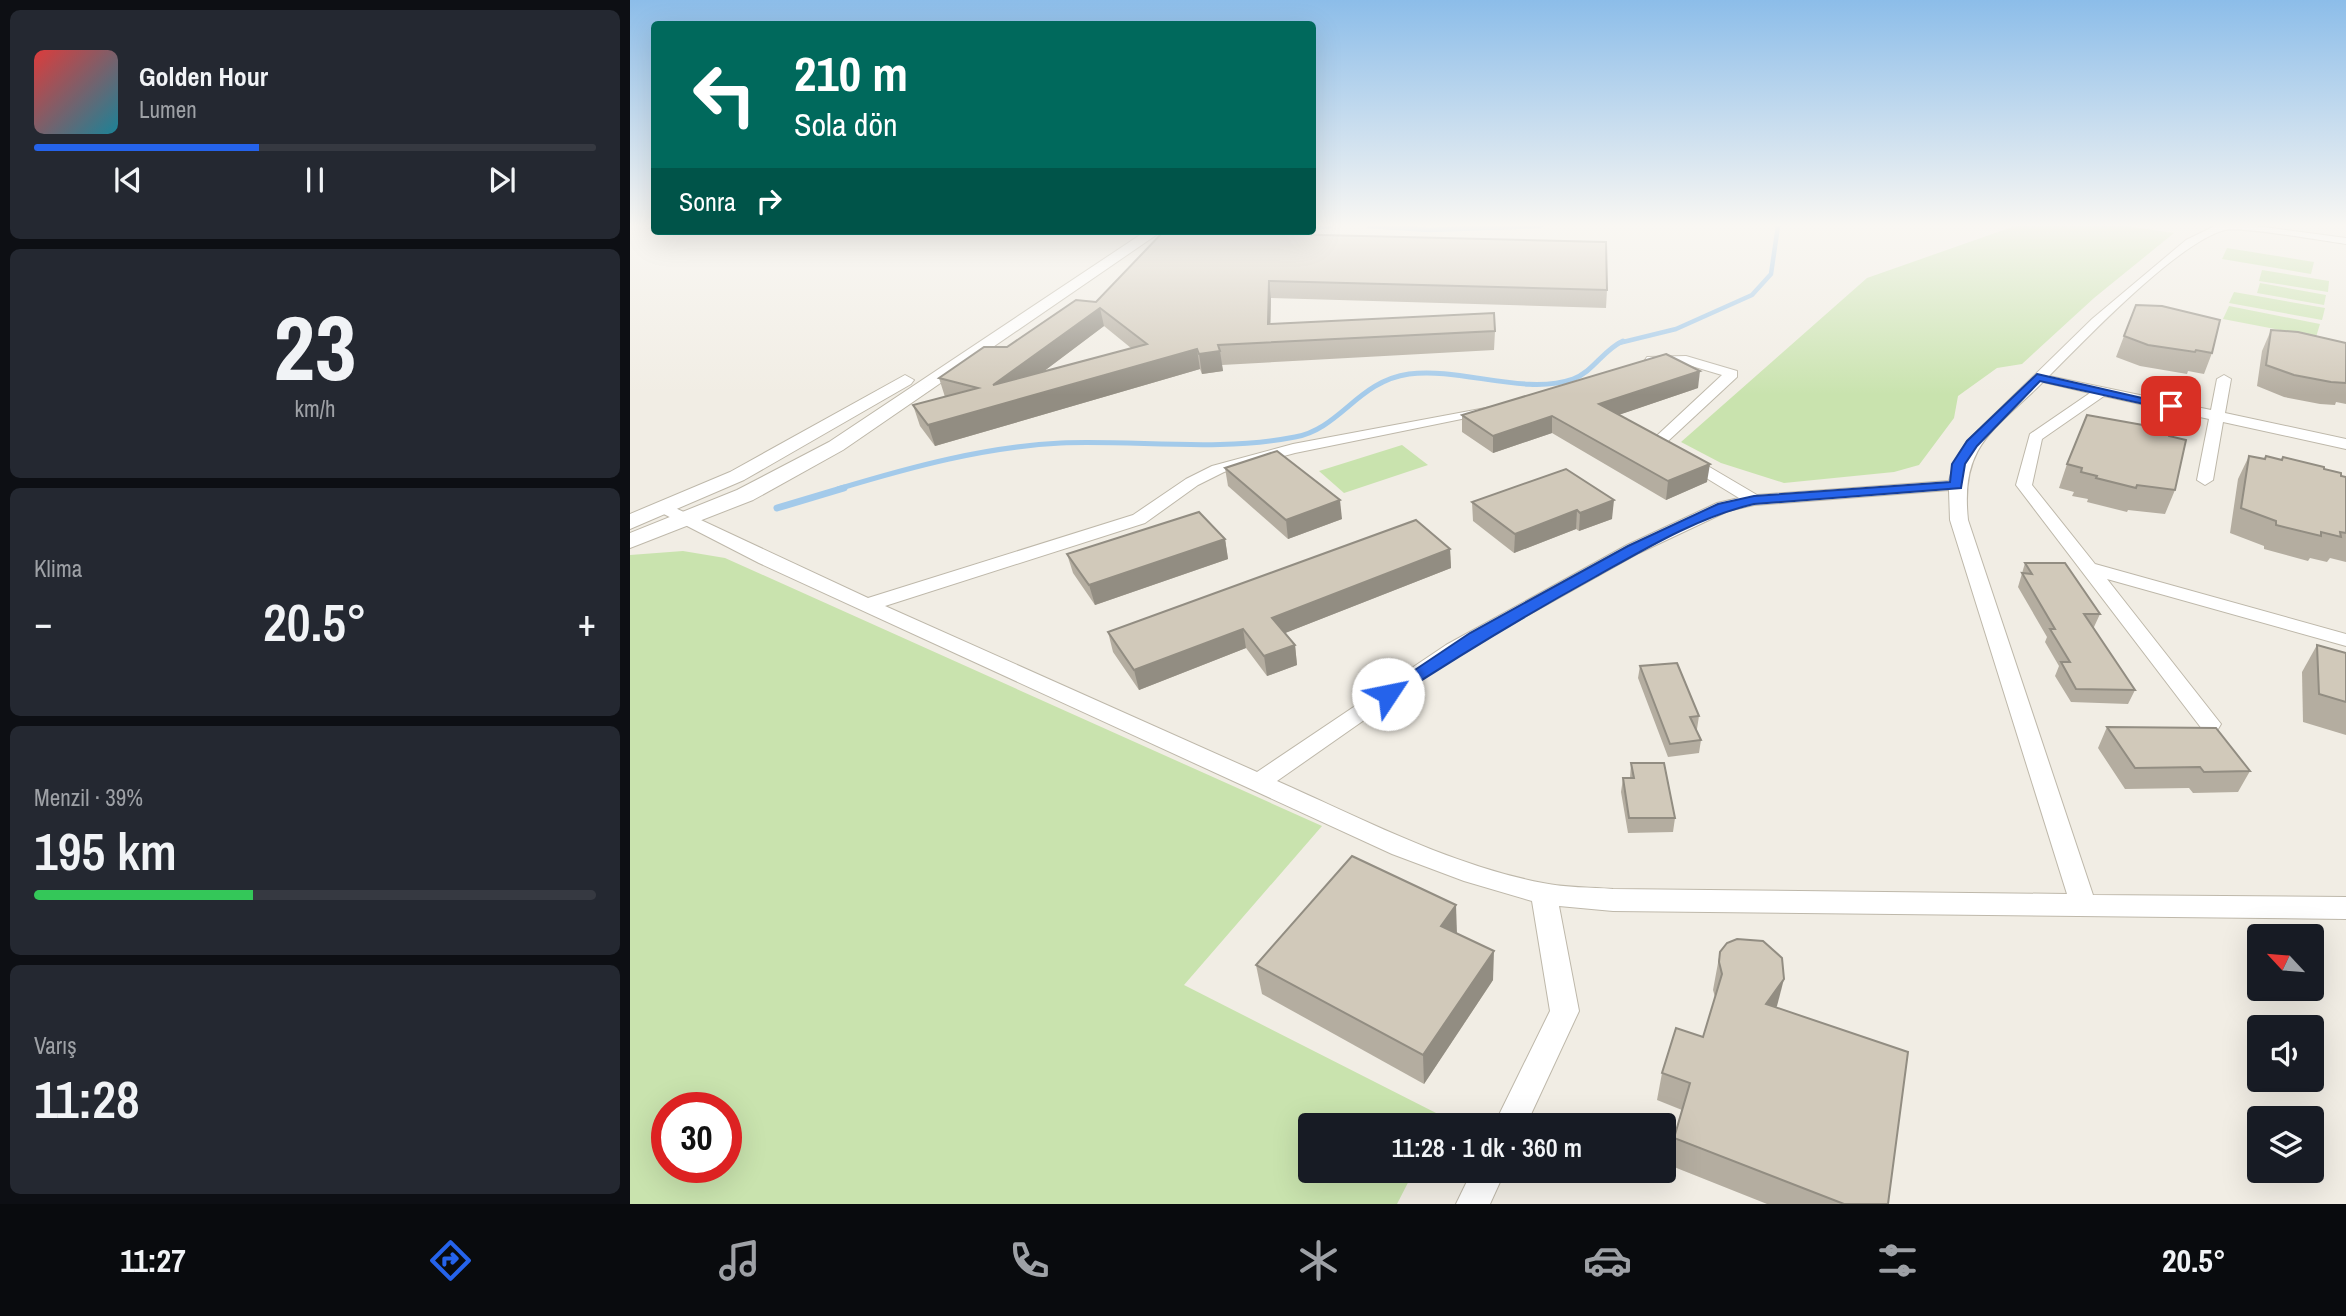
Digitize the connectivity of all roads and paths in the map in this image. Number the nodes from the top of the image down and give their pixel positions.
1 (1054, 282) edge
2 (1077, 282) edge
3 (2143, 282) edge
4 (1024, 302) junction
5 (1044, 304) junction
6 (1631, 367) edge
7 (2037, 377) junction
8 (907, 378) junction
9 (934, 379) junction
10 (2224, 379) dead end
11 (2102, 391) junction
12 (1498, 407) edge
13 (2217, 416) junction
14 (2346, 444) edge
15 (2205, 480) dead end
16 (1956, 485) junction
17 (1754, 500) junction
18 (665, 510) junction
19 (689, 519) junction
20 (630, 522) edge
21 (630, 541) edge
22 (2089, 568) junction
23 (867, 605) junction
24 (2346, 640) edge
25 (2210, 724) dead end
26 (1257, 783) junction
27 (1544, 894) junction
28 (2084, 906) junction
29 (2346, 908) edge
30 (1516, 1113) edge
31 (1483, 1183) edge
32 (1473, 1204) edge

1 - 4 street
2 - 5 street
3 - 7 street
4 - 5 street
4 - 8 street
5 - 9 street
6 - 17 street
7 - 11 street
7 - 16 street
8 - 9 street
8 - 18 street
9 - 19 street
10 - 13 street
11 - 13 street
11 - 22 street
12 - 23 street
13 - 14 street
13 - 15 street
16 - 17 street
16 - 28 street
17 - 26 street
18 - 19 street
18 - 20 street
19 - 21 street
19 - 23 street
22 - 24 street
22 - 25 street
23 - 26 street
26 - 27 street
27 - 28 street
27 - 30 street
28 - 29 street
31 - 32 street

